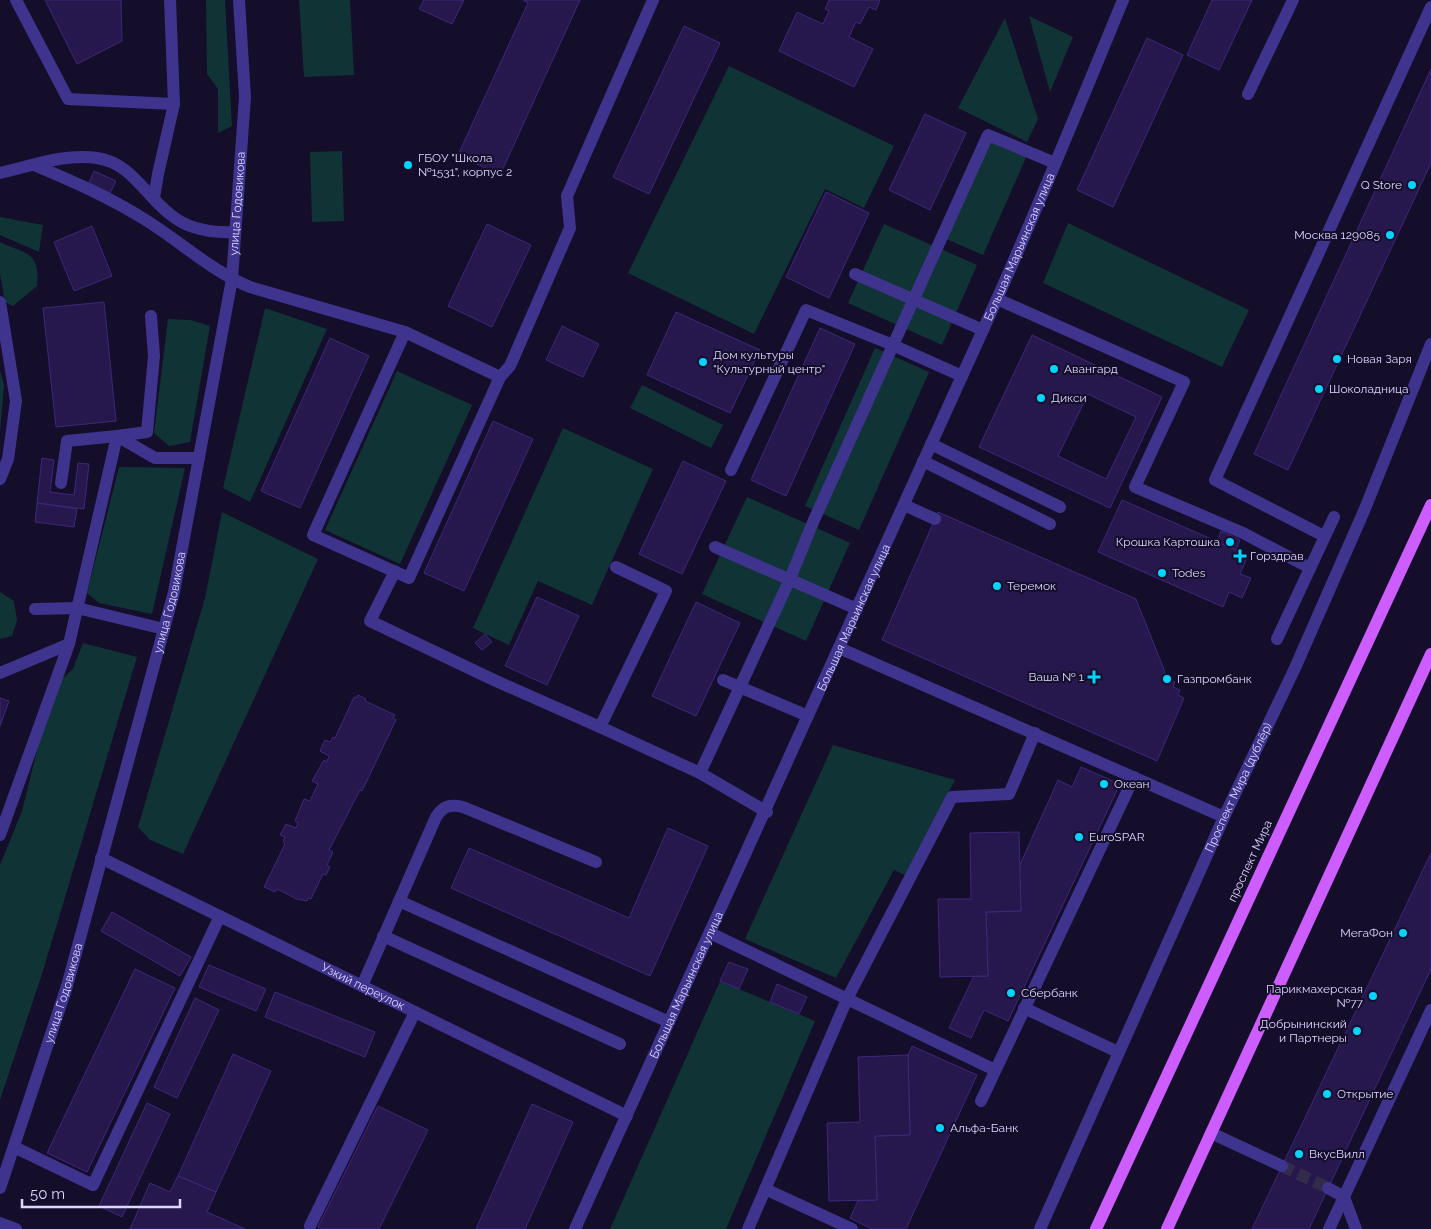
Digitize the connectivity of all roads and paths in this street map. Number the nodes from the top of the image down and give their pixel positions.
1 (16, 0) edge
2 (170, 0) edge
3 (240, 0) edge
4 (653, 0) edge
5 (1123, 0) edge
6 (1294, 0) edge
7 (1431, 8) edge
8 (1248, 94) dead end
9 (174, 104) junction
10 (1055, 163) junction
11 (34, 165) junction
12 (0, 173) edge
13 (154, 198) junction
14 (235, 232) junction
15 (856, 274) dead end
16 (232, 279) junction
17 (997, 299) junction
18 (913, 301) junction
19 (0, 302) edge
20 (151, 316) dead end
21 (983, 330) junction
22 (405, 332) junction
23 (1431, 344) edge
24 (892, 346) junction
25 (962, 376) junction
26 (500, 377) junction
27 (117, 436) junction
28 (931, 444) junction
29 (199, 458) junction
30 (924, 461) junction
31 (731, 470) dead end
32 (0, 479) edge
33 (61, 483) dead end
34 (904, 505) junction
35 (1431, 505) edge
36 (1060, 507) dead end
37 (1334, 517) dead end
38 (935, 519) dead end
39 (1050, 524) dead end
40 (1324, 536) junction
41 (715, 547) dead end
42 (616, 567) dead end
43 (1310, 568) junction
44 (395, 571) junction
45 (789, 580) junction
46 (77, 608) junction
47 (34, 609) dead end
48 (856, 609) junction
49 (164, 629) junction
50 (1277, 639) dead end
51 (69, 644) junction
52 (839, 648) junction
53 (1431, 654) edge
54 (0, 673) edge
55 (723, 680) dead end
56 (741, 688) junction
57 (808, 716) junction
58 (600, 727) junction
59 (1035, 734) junction
60 (700, 773) junction
61 (1134, 777) junction
62 (767, 812) junction
63 (1224, 817) junction
64 (0, 835) edge
65 (101, 858) junction
66 (596, 862) dead end
67 (399, 901) junction
68 (220, 916) junction
69 (710, 933) junction
70 (383, 936) junction
71 (362, 986) junction
72 (847, 999) junction
73 (1024, 1008) junction
74 (1431, 1010) edge
75 (415, 1012) junction
76 (669, 1022) junction
77 (620, 1044) dead end
78 (1118, 1052) junction
79 (995, 1070) junction
80 (981, 1101) dead end
81 (626, 1116) junction
82 (1211, 1133) junction
83 (14, 1147) junction
84 (1282, 1166) tunnel mouth
85 (0, 1188) edge
86 (1328, 1188) tunnel mouth
87 (765, 1189) junction
88 (1344, 1197) junction
89 (0, 1223) edge
90 (310, 1226) dead end
91 (16, 1229) edge
92 (575, 1229) edge
93 (748, 1229) edge
94 (852, 1229) edge
95 (1040, 1229) edge
96 (1096, 1229) edge
97 (1167, 1229) edge
98 (1329, 1229) edge
99 (1356, 1229) edge

1 - 9 street
2 - 9 street
3 - 14 street, улица Годовикова
4 - 26 street
5 - 10 street, Большая Марьинская улица
6 - 8 street
7 - 40 street
9 - 13 street
10 - 17 street, Большая Марьинская улица
10 - 18 street
11 - 12 street
11 - 13 street
11 - 16 street
13 - 14 street
14 - 16 street, улица Годовикова
15 - 18 street
16 - 22 street
16 - 29 street, улица Годовикова
17 - 21 street, Большая Марьинская улица
17 - 43 street
18 - 21 street
18 - 24 street
19 - 32 street
20 - 27 street
21 - 25 street, Большая Марьинская улица
22 - 26 street
22 - 44 street
23 - 63 street, Проспект Мира (дублёр)
24 - 25 street
24 - 31 street
24 - 45 street
25 - 28 street, Большая Марьинская улица
26 - 44 street
27 - 29 street
27 - 33 street
27 - 46 street
28 - 30 street, Большая Марьинская улица
28 - 36 street
29 - 49 street, улица Годовикова
30 - 34 street, Большая Марьинская улица
30 - 39 street
34 - 38 street
34 - 48 street, Большая Марьинская улица
35 - 96 main road, проспект Мира
37 - 40 street
40 - 43 street
41 - 45 street
42 - 58 street
43 - 50 street
44 - 58 street
45 - 48 street
45 - 56 street
46 - 47 street
46 - 49 street
46 - 51 street
48 - 52 street, Большая Марьинская улица
49 - 65 street, улица Годовикова
51 - 54 street
51 - 64 street
52 - 57 street, Большая Марьинская улица
52 - 59 street
53 - 82 main road
55 - 56 street
56 - 57 street
56 - 60 street
57 - 62 street, Большая Марьинская улица
58 - 60 street
59 - 61 street
59 - 72 street
60 - 62 street
61 - 63 street
61 - 73 street
62 - 69 street, Большая Марьинская улица
63 - 78 street, Проспект Мира (дублёр)
65 - 68 street, Узкий переулок
65 - 83 street, улица Годовикова
66 - 67 street
67 - 70 street
67 - 76 street
68 - 71 street, Узкий переулок
68 - 83 street
69 - 72 street
69 - 76 street, Большая Марьинская улица
70 - 71 street
70 - 77 street
71 - 75 street, Узкий переулок
72 - 79 street
72 - 87 street
73 - 78 street
73 - 79 street
74 - 88 street
75 - 81 street, Узкий переулок
75 - 90 street
76 - 81 street, Большая Марьинская улица
78 - 95 street, Проспект Мира (дублёр)
79 - 80 street
81 - 92 street, Большая Марьинская улица
82 - 84 street
82 - 97 main road
83 - 85 street, улица Годовикова
86 - 88 street
87 - 93 street
87 - 94 street
88 - 98 street
88 - 99 street
89 - 91 street

